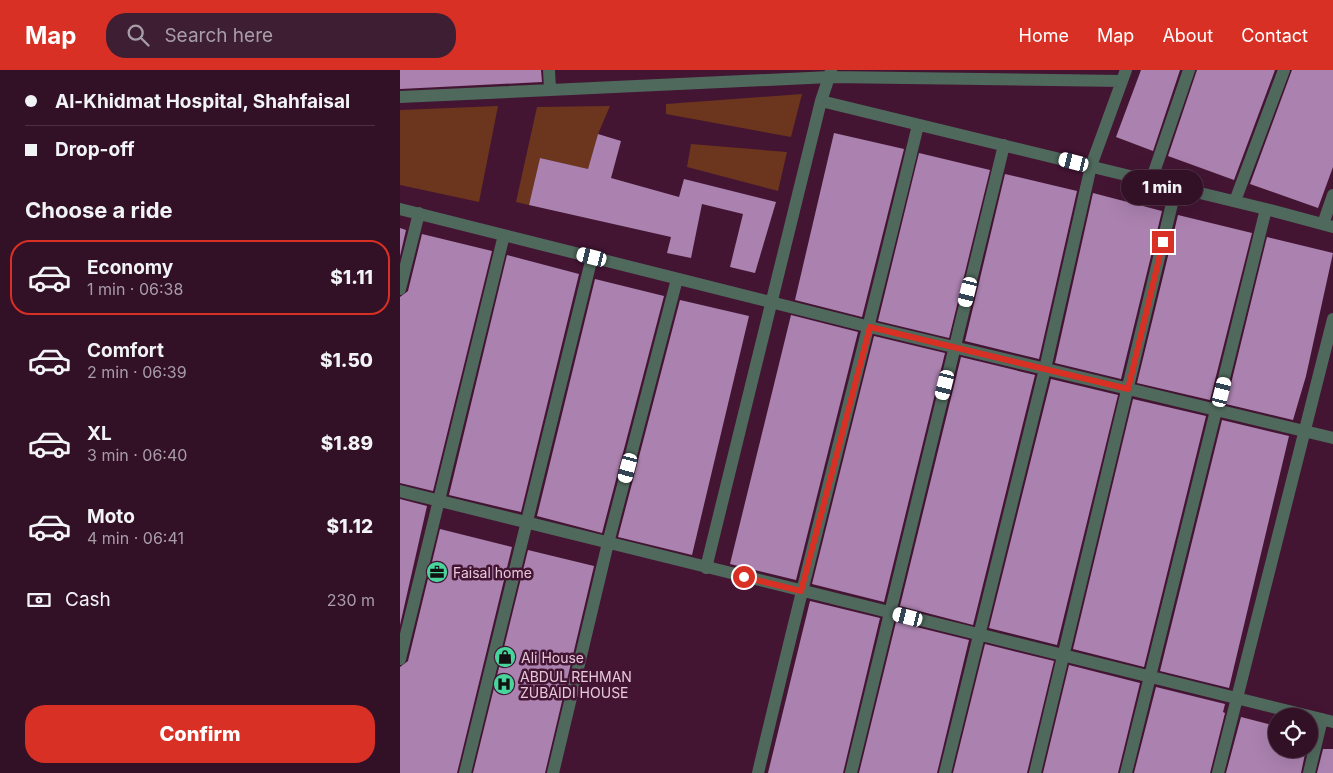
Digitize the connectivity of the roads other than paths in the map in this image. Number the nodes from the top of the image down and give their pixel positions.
1 (549, 70) edge
2 (1189, 70) edge
3 (1284, 70) edge
4 (831, 74) edge
5 (1124, 76) edge
6 (550, 89) junction
7 (400, 97) edge
8 (821, 102) junction
9 (918, 125) junction
10 (1004, 146) junction
11 (1091, 166) junction
12 (1151, 180) junction
13 (1176, 187) junction
14 (1333, 195) edge
15 (1235, 201) junction
16 (400, 208) edge
17 (1266, 208) junction
18 (419, 213) junction
19 (1328, 226) edge
20 (504, 235) junction
21 (592, 257) junction
22 (677, 279) junction
23 (400, 289) edge
24 (772, 302) junction
25 (1333, 319) edge
26 (870, 327) junction
27 (954, 347) junction
28 (1045, 369) junction
29 (1128, 389) junction
30 (1217, 410) junction
31 (1303, 431) junction
32 (1333, 438) edge
33 (400, 491) edge
34 (438, 500) junction
35 (526, 522) junction
36 (608, 543) junction
37 (706, 568) junction
38 (801, 591) junction
39 (890, 613) junction
40 (979, 635) junction
41 (1063, 656) junction
42 (400, 659) edge
43 (1149, 677) junction
44 (1237, 698) junction
45 (1327, 720) edge
46 (465, 773) edge
47 (553, 773) edge
48 (758, 773) edge
49 (851, 773) edge
50 (944, 773) edge
51 (1035, 773) edge
52 (1126, 773) edge
53 (1218, 773) edge
54 (1309, 773) edge

1 - 6 street
2 - 12 street
3 - 15 street
4 - 5 street
4 - 6 street
4 - 8 street
5 - 11 street
6 - 7 street
8 - 9 street
8 - 24 street
9 - 10 street
9 - 26 street
10 - 11 street
10 - 27 street
11 - 12 street
11 - 28 street
12 - 13 street
13 - 15 street
13 - 29 street
14 - 19 street
15 - 17 street
16 - 18 street
17 - 19 street
17 - 30 street
18 - 20 street
18 - 23 street
20 - 21 street
20 - 34 street
21 - 22 street
21 - 35 street
22 - 24 street
22 - 36 street
24 - 26 street
24 - 37 street
25 - 31 street
26 - 27 street
26 - 38 street
27 - 28 street
27 - 39 street
28 - 29 street
28 - 40 street
29 - 30 street
29 - 41 street
30 - 31 street
30 - 43 street
31 - 32 street
31 - 44 street
33 - 34 street
34 - 35 street
34 - 42 street
35 - 36 street
35 - 46 street
36 - 37 street
36 - 47 street
37 - 38 street
38 - 39 street
38 - 48 street
39 - 40 street
39 - 49 street
40 - 41 street
40 - 50 street
41 - 43 street
41 - 51 street
43 - 44 street
43 - 52 street
44 - 45 street
44 - 53 street
45 - 54 street

